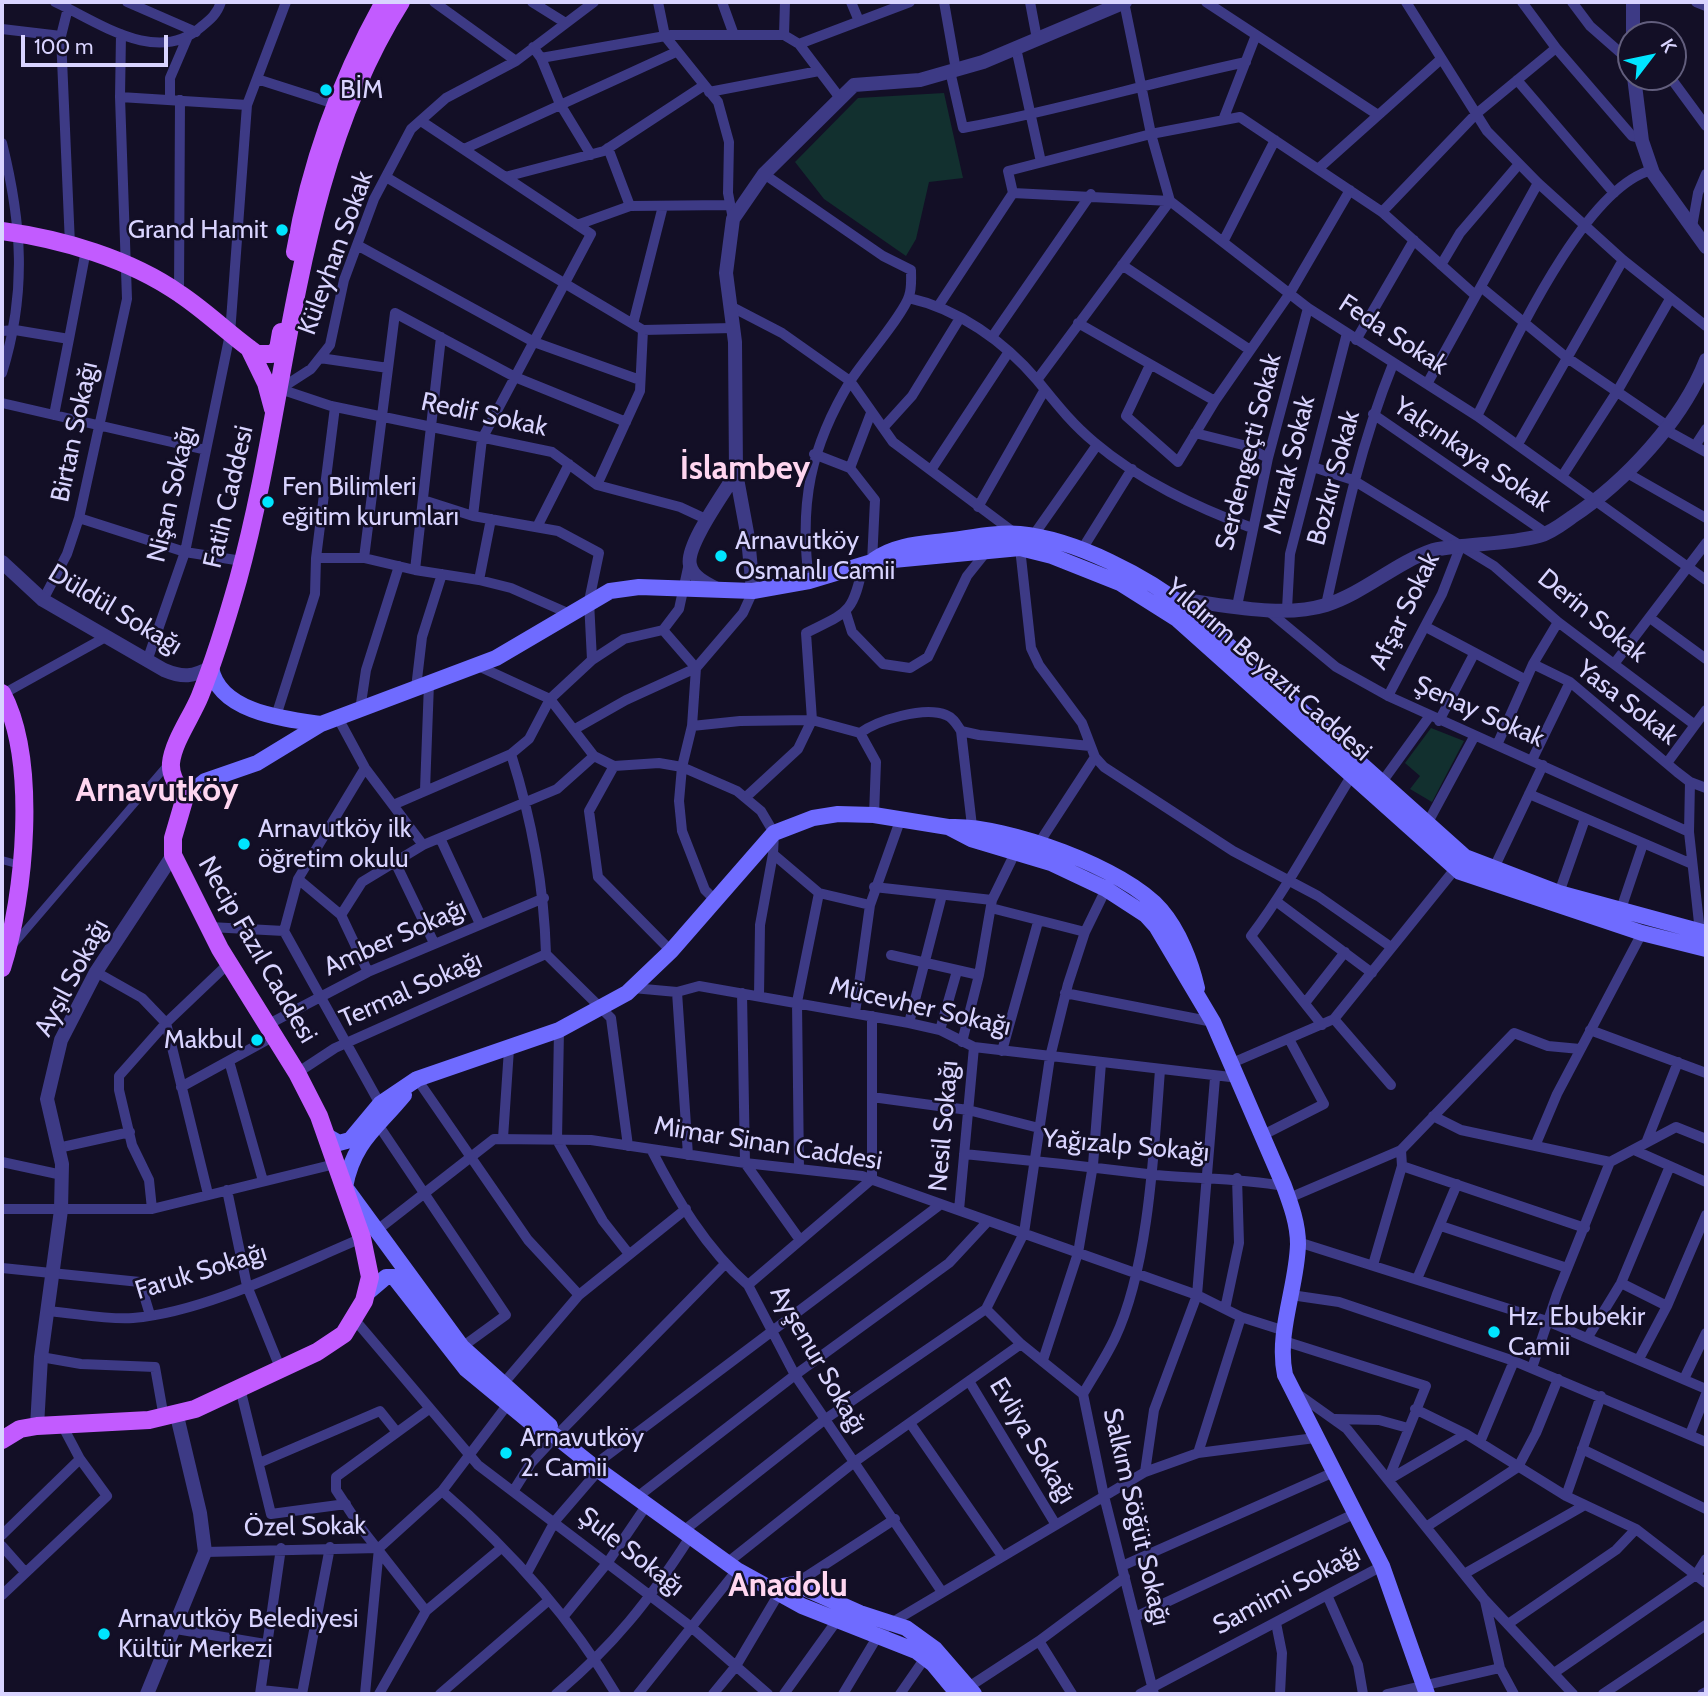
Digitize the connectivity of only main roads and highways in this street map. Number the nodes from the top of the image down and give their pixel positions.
1 (401, 2) edge
2 (381, 3) edge
3 (10, 232) edge
4 (249, 348) junction
5 (278, 349) junction
6 (280, 389) junction
7 (274, 416) junction
8 (1018, 541) junction
9 (868, 563) junction
10 (211, 667) junction
11 (2, 694) edge
12 (281, 718) junction
13 (321, 724) junction
14 (287, 746) junction
15 (185, 797) junction
16 (948, 827) junction
17 (1703, 933) edge
18 (1706, 949) edge
19 (4, 960) edge
20 (1198, 995) junction
21 (417, 1079) junction
22 (325, 1135) junction
23 (350, 1140) junction
24 (335, 1164) junction
25 (345, 1187) junction
26 (369, 1235) junction
27 (366, 1294) junction
28 (555, 1435) junction
29 (2, 1440) edge
30 (775, 1591) junction
31 (1426, 1691) edge
32 (964, 1692) edge

1 - 6 main road, Fatih Caddesi
2 - 5 main road
3 - 4 main road
4 - 5 main road
4 - 7 main road
5 - 6 main road
6 - 7 main road, Fatih Caddesi
7 - 10 main road, Fatih Caddesi
8 - 9 main road, Yıldırım Beyazıt Caddesi
8 - 9 main road
8 - 17 main road
8 - 18 main road, Yıldırım Beyazıt Caddesi
9 - 13 main road, Yıldırım Beyazıt Caddesi
10 - 12 main road
10 - 15 main road, Fatih Caddesi
11 - 19 main road
12 - 13 main road
12 - 14 main road
13 - 14 main road, Yıldırım Beyazıt Caddesi
14 - 15 main road, Yıldırım Beyazıt Caddesi
15 - 22 main road, Necip Fazıl Caddesi
16 - 20 main road
16 - 20 main road
16 - 21 main road
20 - 31 main road
21 - 23 main road
21 - 25 main road
22 - 23 main road
22 - 24 main road, Necip Fazıl Caddesi
23 - 24 main road
24 - 25 main road, Necip Fazıl Caddesi
25 - 26 main road, Necip Fazıl Caddesi
26 - 27 main road, Necip Fazıl Caddesi
26 - 28 main road
27 - 28 main road
27 - 29 main road, Necip Fazıl Caddesi
28 - 30 main road
30 - 32 main road
30 - 32 main road

